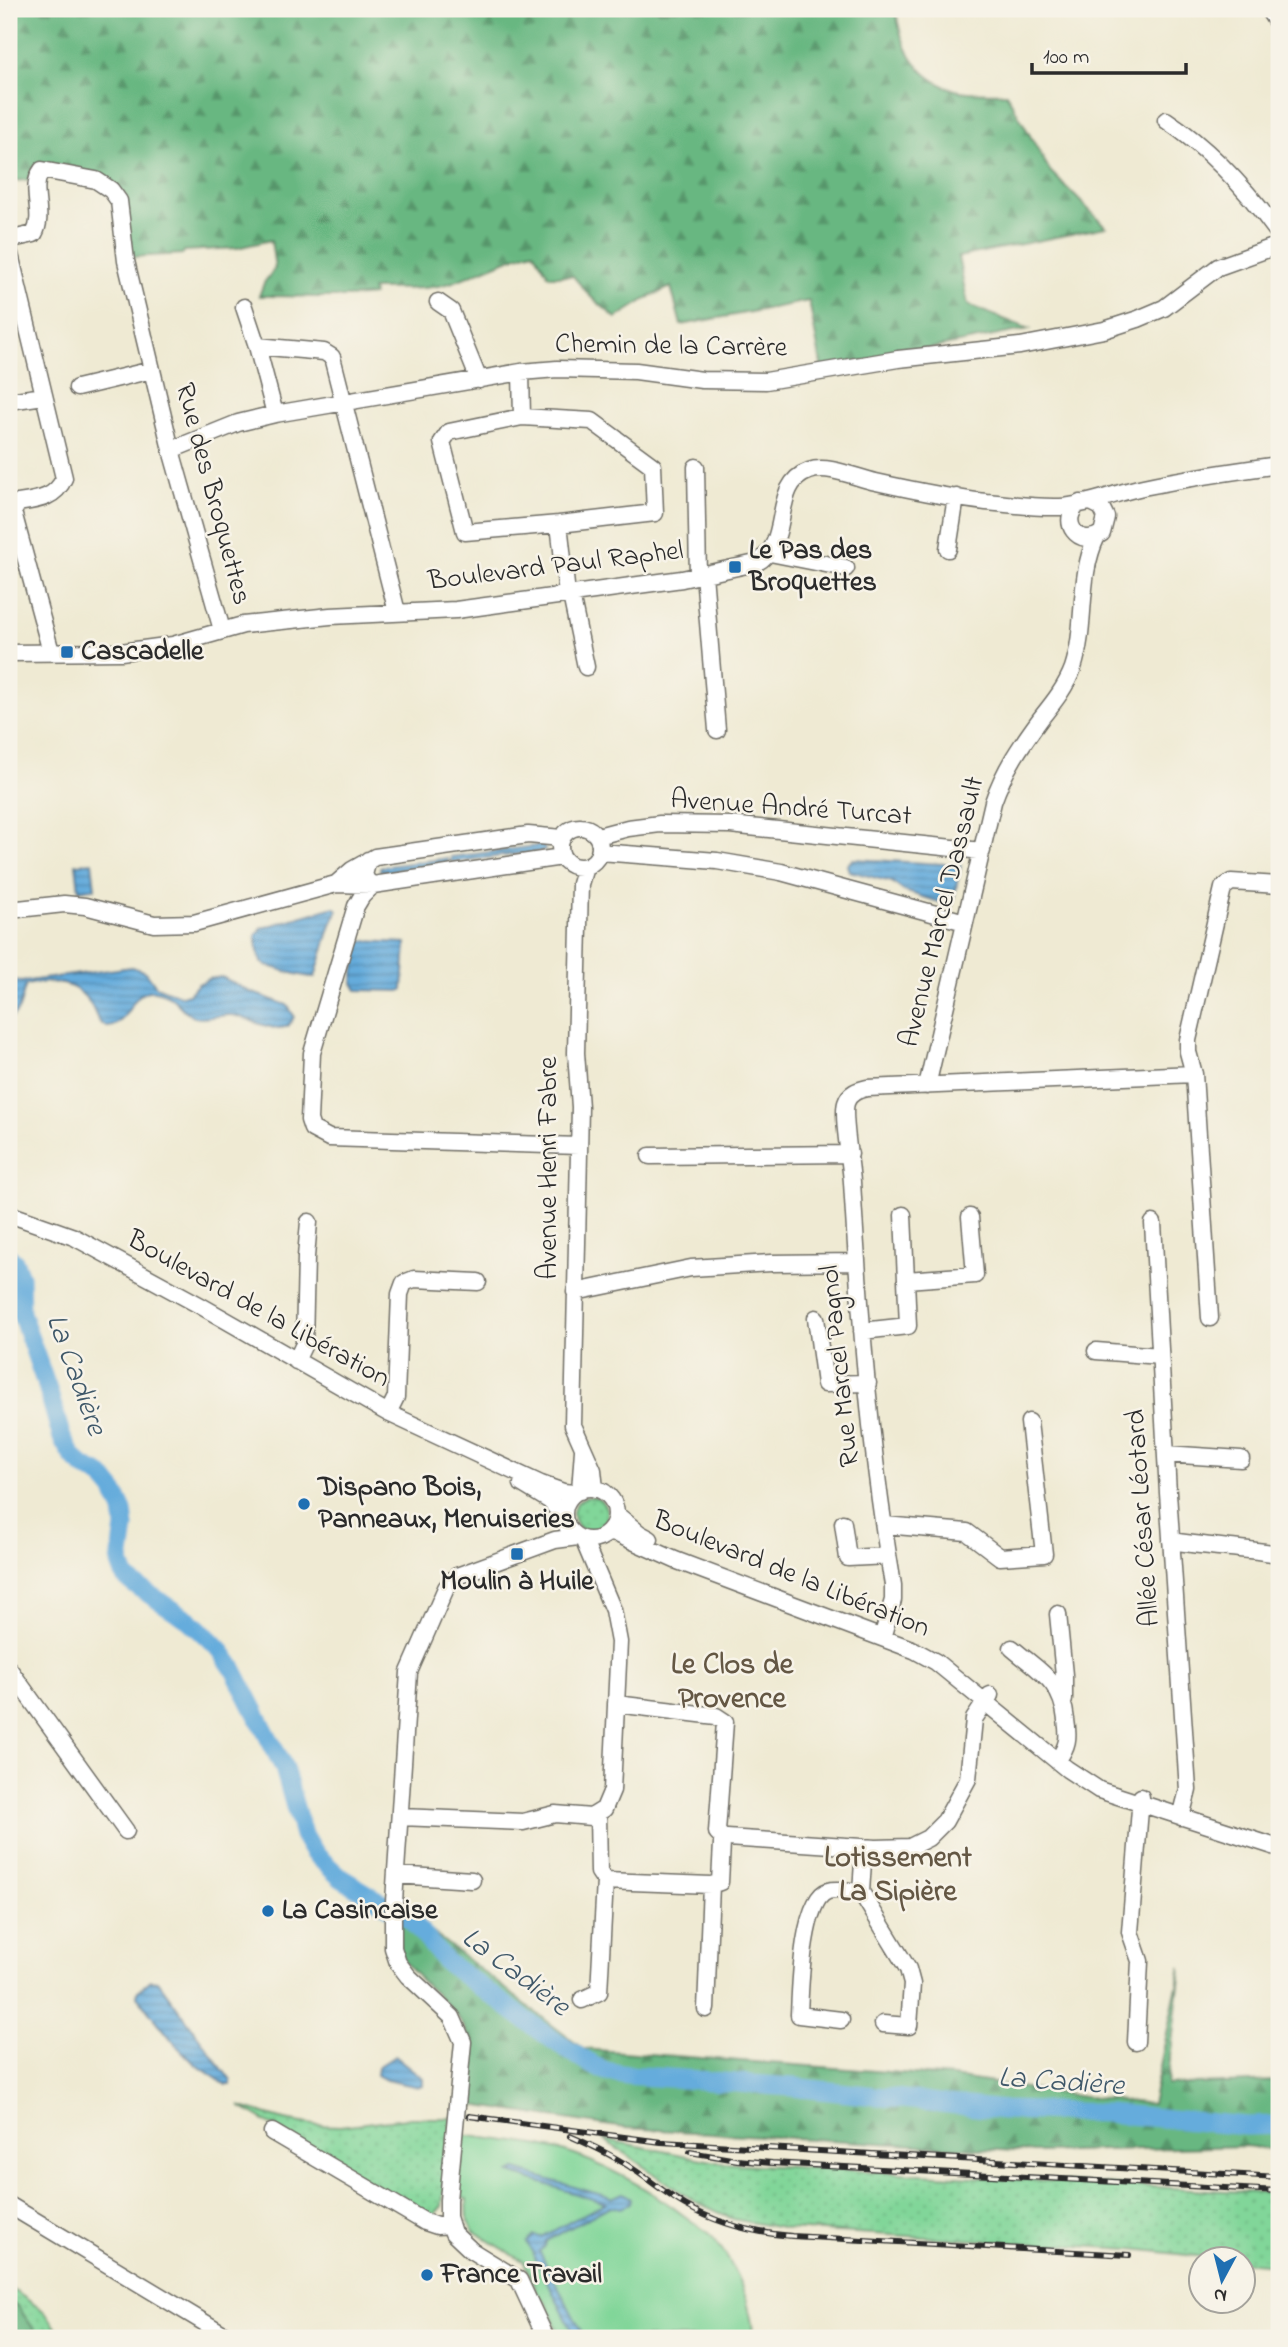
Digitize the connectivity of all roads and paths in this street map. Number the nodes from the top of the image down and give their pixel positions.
1 (1268, 9) edge
2 (1279, 26) edge
3 (1166, 120) dead end
4 (1279, 234) edge
5 (1279, 245) edge
6 (9, 248) edge
7 (438, 302) dead end
8 (244, 307) dead end
9 (257, 346) junction
10 (152, 370) junction
11 (521, 372) junction
12 (479, 380) junction
13 (77, 388) dead end
14 (44, 396) junction
15 (9, 401) edge
16 (344, 402) junction
17 (275, 414) junction
18 (522, 417) junction
19 (171, 450) junction
20 (1279, 466) edge
21 (696, 467) dead end
22 (1118, 494) junction
23 (956, 498) junction
24 (1085, 503) junction
25 (1049, 507) junction
26 (1106, 517) junction
27 (1069, 523) junction
28 (559, 524) junction
29 (1097, 536) junction
30 (1080, 537) junction
31 (948, 549) dead end
32 (770, 553) junction
33 (1087, 563) junction
34 (846, 568) dead end
35 (701, 575) junction
36 (569, 595) junction
37 (397, 612) junction
38 (222, 630) junction
39 (51, 652) junction
40 (9, 653) edge
41 (586, 667) dead end
42 (717, 730) dead end
43 (562, 838) junction
44 (599, 844) junction
45 (982, 851) junction
46 (368, 860) junction
47 (573, 863) junction
48 (336, 884) junction
49 (1279, 885) edge
50 (373, 886) junction
51 (9, 910) edge
52 (965, 922) junction
53 (1194, 1074) junction
54 (926, 1086) junction
55 (579, 1146) junction
56 (850, 1154) junction
57 (650, 1156) dead end
58 (10, 1214) edge
59 (903, 1215) dead end
60 (970, 1217) dead end
61 (309, 1222) dead end
62 (1153, 1223) dead end
63 (857, 1262) junction
64 (906, 1280) junction
65 (478, 1282) dead end
66 (575, 1292) junction
67 (816, 1318) dead end
68 (1210, 1318) dead end
69 (862, 1331) junction
70 (1096, 1351) dead end
71 (1160, 1356) junction
72 (296, 1361) junction
73 (868, 1383) junction
74 (388, 1413) junction
75 (1029, 1422) dead end
76 (1166, 1454) junction
77 (476, 1455) junction
78 (1241, 1459) dead end
79 (583, 1491) junction
80 (616, 1514) junction
81 (565, 1521) junction
82 (843, 1523) dead end
83 (884, 1525) junction
84 (591, 1537) junction
85 (555, 1540) junction
86 (1171, 1541) junction
87 (1279, 1554) edge
88 (888, 1556) junction
89 (1058, 1615) dead end
90 (883, 1634) junction
91 (1012, 1648) dead end
92 (9, 1669) edge
93 (987, 1699) junction
94 (1064, 1700) junction
95 (616, 1704) junction
96 (1060, 1757) junction
97 (1141, 1801) junction
98 (598, 1813) junction
99 (1182, 1813) junction
100 (400, 1817) junction
101 (127, 1831) dead end
102 (725, 1840) junction
103 (1279, 1841) edge
104 (864, 1847) junction
105 (1279, 1848) edge
106 (396, 1875) junction
107 (472, 1880) dead end
108 (605, 1881) junction
109 (711, 1885) junction
110 (861, 1892) junction
111 (582, 2000) dead end
112 (706, 2009) dead end
113 (841, 2020) dead end
114 (883, 2024) dead end
115 (1136, 2042) dead end
116 (272, 2132) dead end
117 (9, 2205) edge
118 (450, 2225) junction
119 (230, 2338) edge
120 (546, 2338) edge

1 - 2 street
3 - 4 street
5 - 11 street, Chemin de la Carrère
6 - 10 street, Rue des Broquettes
6 - 14 street
7 - 12 street
8 - 9 street
9 - 16 street
9 - 17 street
10 - 13 street, Rue des Broquettes
10 - 19 street, Rue des Broquettes
11 - 12 street, Chemin de la Carrère
11 - 18 street
12 - 16 street, Chemin de la Carrère
14 - 15 street
14 - 39 street
16 - 17 street, Chemin de la Carrère
16 - 37 street
17 - 19 street, Chemin de la Carrère
18 - 28 street
18 - 28 street
19 - 38 street, Rue des Broquettes
20 - 22 street
21 - 35 street
22 - 24 street
22 - 26 street
23 - 25 street
23 - 31 street
23 - 32 street
24 - 25 street
24 - 26 street
24 - 27 street
25 - 27 street
26 - 29 street
27 - 30 street
28 - 36 street
29 - 30 street
29 - 33 street, Avenue Marcel Dassault
30 - 33 street, Avenue Marcel Dassault
32 - 34 street
32 - 35 street, Boulevard Paul Raphel
33 - 45 street, Avenue Marcel Dassault
35 - 36 street, Boulevard Paul Raphel
35 - 42 street
36 - 37 street, Boulevard Paul Raphel
36 - 41 street
37 - 38 street, Boulevard Paul Raphel
38 - 39 street, Boulevard Paul Raphel
39 - 40 street, Boulevard Paul Raphel
43 - 44 street
43 - 46 street
43 - 47 street
44 - 45 street, Avenue André Turcat
44 - 47 street
44 - 52 street, Avenue André Turcat
45 - 52 street, Avenue Marcel Dassault
46 - 48 street
46 - 50 street
47 - 50 street
47 - 55 street, Avenue Henri Fabre
48 - 50 street
48 - 51 street
49 - 53 street
50 - 55 street
52 - 54 street, Avenue Marcel Dassault
53 - 54 street
53 - 68 street
54 - 56 street, Rue Marcel Pagnol
55 - 66 street, Avenue Henri Fabre
56 - 57 street
56 - 63 street, Rue Marcel Pagnol
58 - 72 street, Boulevard de la Libération
59 - 64 street
60 - 64 street
61 - 72 street
62 - 71 street, Allée César Léotard
63 - 66 street
63 - 69 street, Rue Marcel Pagnol
64 - 69 street
65 - 74 street
66 - 79 street, Avenue Henri Fabre
67 - 73 street
69 - 73 street, Rue Marcel Pagnol
70 - 71 street
71 - 76 street, Allée César Léotard
72 - 74 street, Boulevard de la Libération
73 - 83 street, Rue Marcel Pagnol
74 - 77 street, Boulevard de la Libération
75 - 83 street
76 - 78 street
76 - 86 street, Allée César Léotard
77 - 79 street, Boulevard de la Libération
77 - 81 street, Boulevard de la Libération
79 - 80 street, Boulevard de la Libération
79 - 81 street
80 - 84 street, Boulevard de la Libération
80 - 90 street, Boulevard de la Libération
81 - 84 street, Boulevard de la Libération
81 - 85 street
82 - 88 street
83 - 88 street, Rue Marcel Pagnol
84 - 85 street
84 - 90 street, Boulevard de la Libération
84 - 95 street
85 - 100 street
86 - 87 street
86 - 99 street, Allée César Léotard
88 - 90 street, Rue Marcel Pagnol
89 - 94 street
90 - 93 street, Boulevard de la Libération
91 - 94 street
92 - 101 street
93 - 96 street, Boulevard de la Libération
93 - 104 street
94 - 96 street
95 - 98 street
95 - 102 street
96 - 97 street, Boulevard de la Libération
97 - 99 street, Boulevard de la Libération
97 - 115 street
98 - 100 street
98 - 108 street
99 - 103 street, Boulevard de la Libération
99 - 105 street, Boulevard de la Libération
100 - 106 street
102 - 104 street
102 - 109 street
104 - 110 street
106 - 107 street
106 - 118 street
108 - 109 street
108 - 111 street
109 - 112 street
110 - 113 street
110 - 114 street
116 - 118 street
117 - 119 street
118 - 120 street

